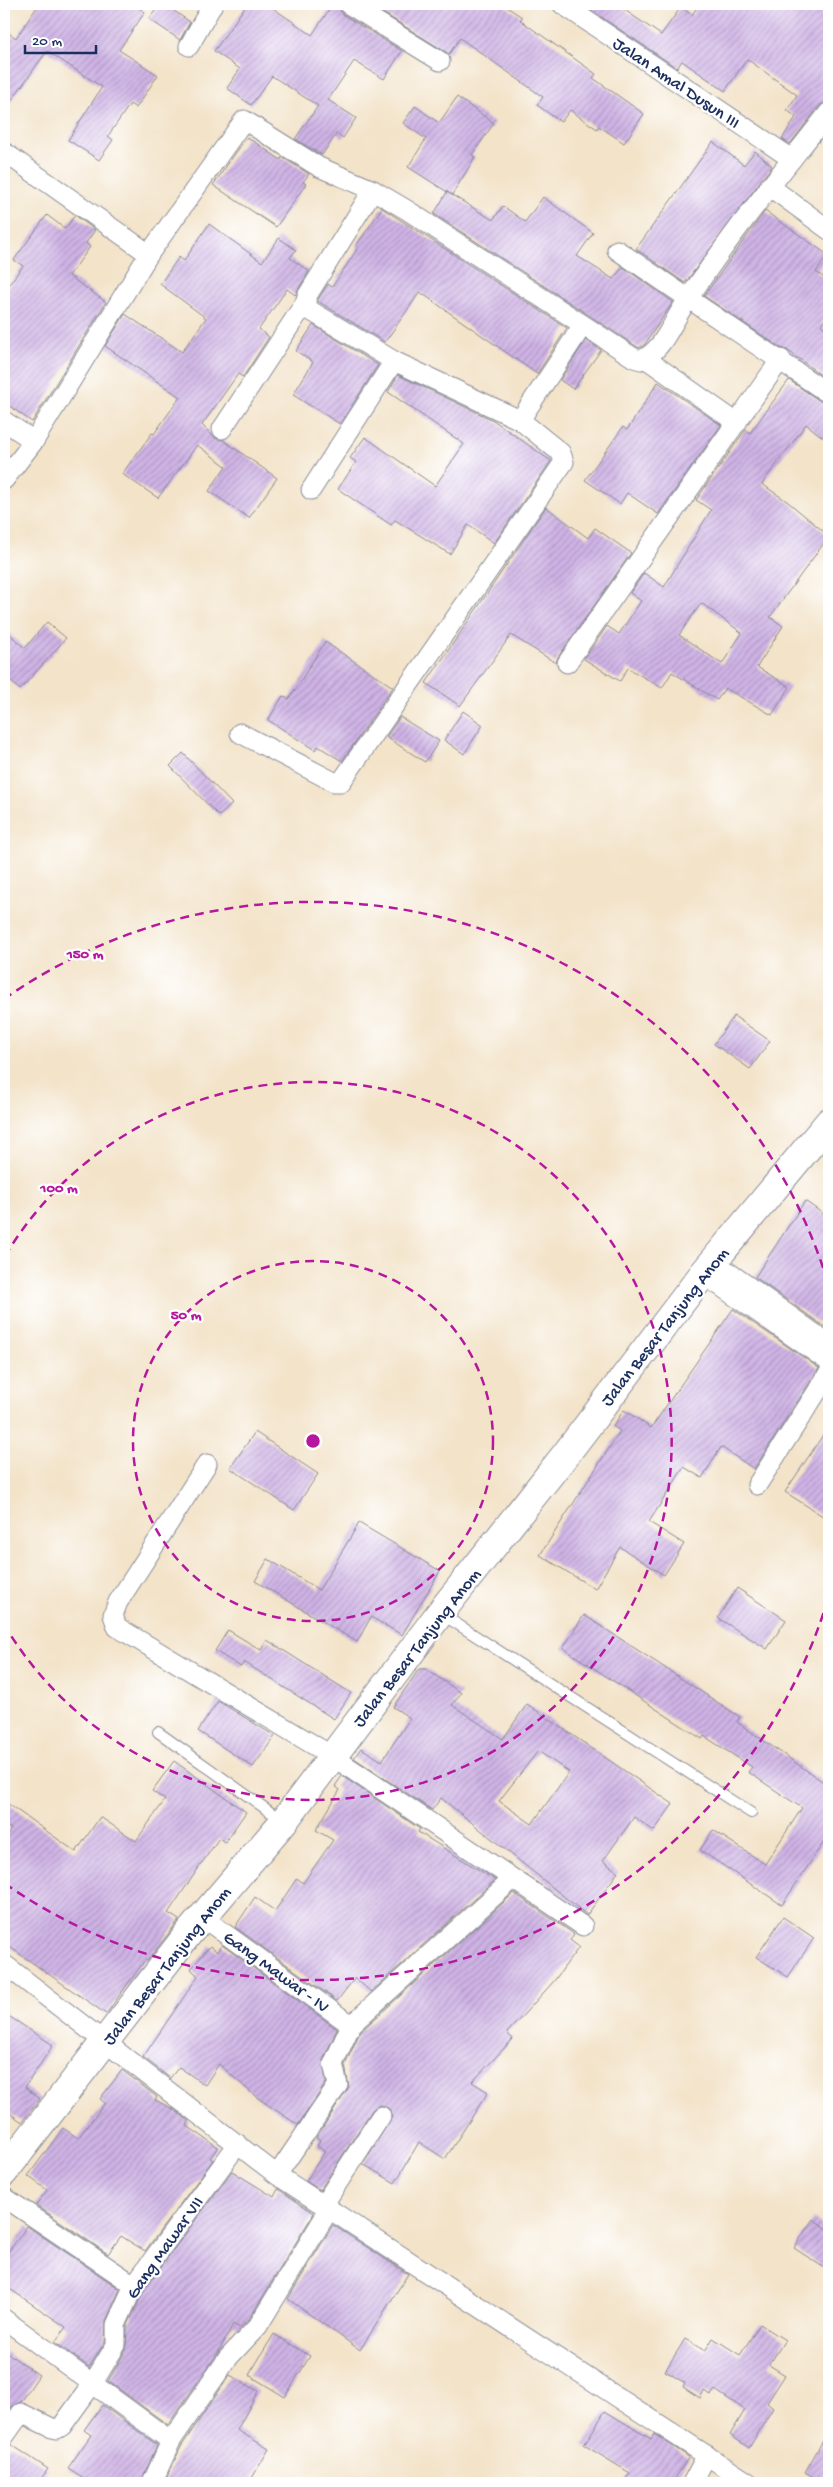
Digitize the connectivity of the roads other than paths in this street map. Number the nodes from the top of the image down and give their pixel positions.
1 (214, 4) edge
2 (348, 4) edge
3 (562, 4) edge
4 (190, 46) dead end
5 (440, 61) dead end
6 (829, 112) edge
7 (4, 152) edge
8 (792, 159) junction
9 (769, 186) junction
10 (373, 190) junction
11 (829, 230) edge
12 (617, 250) dead end
13 (149, 254) junction
14 (688, 299) junction
15 (305, 303) junction
16 (583, 325) junction
17 (645, 358) junction
18 (781, 359) junction
19 (394, 361) junction
20 (829, 394) edge
21 (520, 420) junction
22 (4, 421) edge
23 (737, 423) junction
24 (222, 429) dead end
25 (34, 441) junction
26 (4, 480) edge
27 (311, 490) dead end
28 (567, 663) dead end
29 (240, 733) dead end
30 (829, 1122) edge
31 (708, 1267) junction
32 (829, 1344) edge
33 (829, 1362) edge
34 (829, 1374) edge
35 (207, 1464) dead end
36 (758, 1485) dead end
37 (440, 1613) junction
38 (158, 1732) dead end
39 (332, 1756) junction
40 (751, 1813) dead end
41 (284, 1821) junction
42 (513, 1879) junction
43 (202, 1917) junction
44 (583, 1926) dead end
45 (4, 1964) edge
46 (351, 2025) junction
47 (105, 2042) junction
48 (381, 2116) dead end
49 (238, 2144) junction
50 (4, 2172) edge
51 (278, 2175) junction
52 (4, 2197) edge
53 (327, 2206) junction
54 (134, 2285) junction
55 (4, 2320) edge
56 (93, 2383) junction
57 (4, 2437) edge
58 (171, 2441) junction
59 (707, 2455) junction
60 (152, 2483) edge
61 (692, 2483) edge
62 (750, 2483) edge

1 - 4 street
2 - 5 street
3 - 8 street, Jalan Amal Dusun III
6 - 8 street
7 - 13 street
8 - 9 street
9 - 11 street
9 - 14 street
10 - 13 street
10 - 15 street
10 - 16 street
12 - 14 street
13 - 25 street
14 - 17 street
14 - 18 street
15 - 19 street
15 - 24 street
16 - 17 street
16 - 21 street
17 - 23 street
18 - 20 street
18 - 23 street
19 - 21 street
19 - 27 street
21 - 29 street
22 - 25 street
23 - 28 street
25 - 26 street
30 - 31 main road, Jalan Besar Tanjung Anom
31 - 32 street
31 - 33 street
31 - 37 main road, Jalan Besar Tanjung Anom
34 - 36 street
35 - 39 street
37 - 39 main road, Jalan Besar Tanjung Anom
37 - 40 lane
38 - 41 lane
39 - 41 main road, Jalan Besar Tanjung Anom
39 - 42 street
41 - 43 main road, Jalan Besar Tanjung Anom
42 - 44 street
42 - 46 street
43 - 46 street, Gang Mawar - IV
43 - 47 main road, Jalan Besar Tanjung Anom
45 - 47 street
46 - 51 street
47 - 49 street
47 - 50 main road, Jalan Besar Tanjung Anom
48 - 53 street
49 - 51 street
49 - 54 street, Gang Mawar VII
51 - 53 street
52 - 54 street
53 - 58 street
53 - 59 street
54 - 56 street, Gang Mawar VII
55 - 56 street
56 - 57 street, Gang Mawar VII
56 - 58 street
58 - 60 street
59 - 61 street
59 - 62 street

